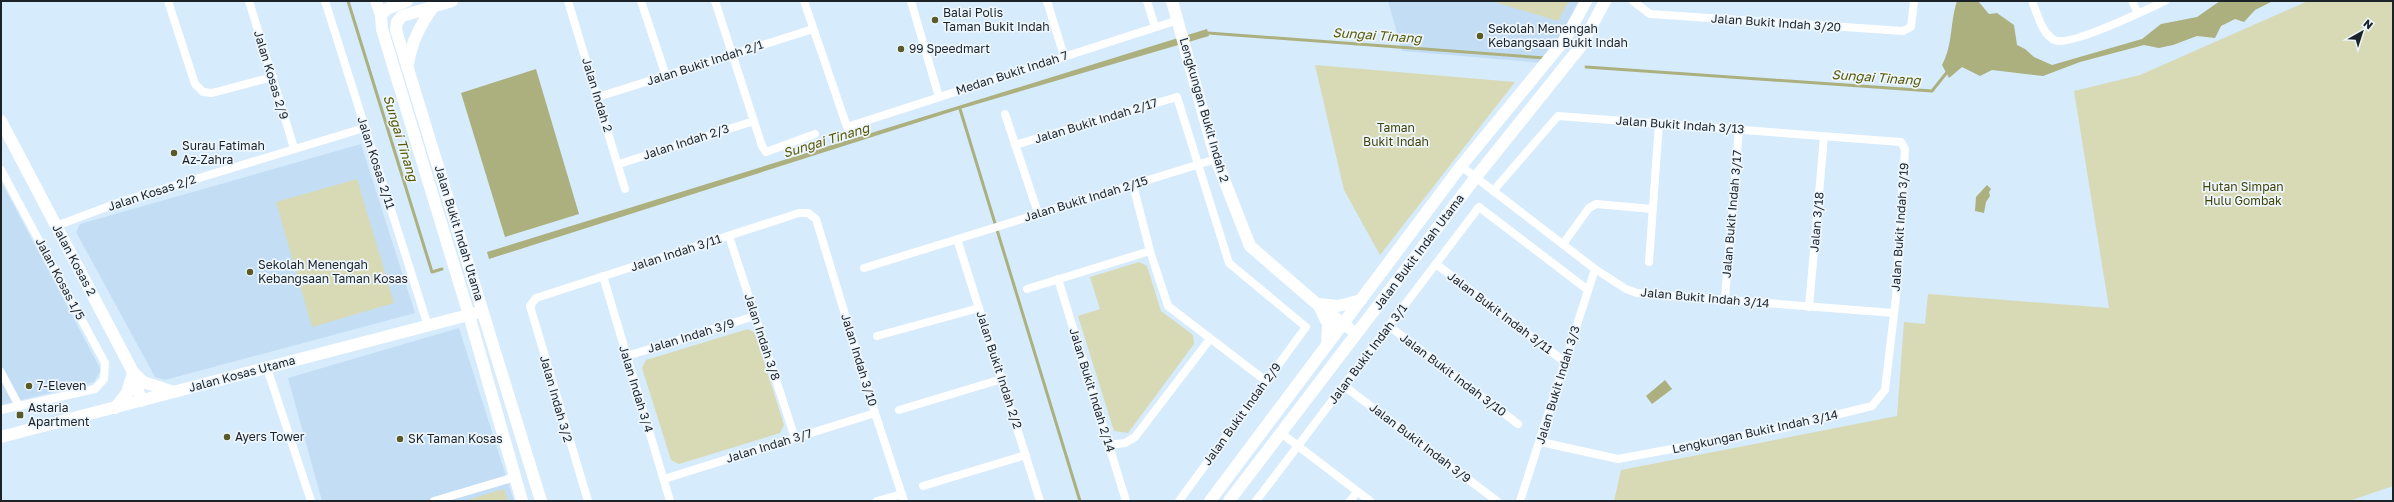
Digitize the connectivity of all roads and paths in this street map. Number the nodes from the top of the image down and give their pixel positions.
1 (168, 1) edge
2 (249, 1) edge
3 (325, 1) edge
4 (376, 1) edge
5 (407, 1) edge
6 (452, 1) edge
7 (568, 1) edge
8 (641, 1) edge
9 (715, 1) edge
10 (804, 1) edge
11 (911, 1) edge
12 (1047, 1) edge
13 (1147, 1) edge
14 (1172, 1) edge
15 (1586, 1) edge
16 (1605, 1) edge
17 (1632, 1) edge
18 (1914, 1) edge
19 (2032, 1) edge
20 (2132, 1) edge
21 (2165, 1) edge
22 (393, 3) edge
23 (434, 6) junction
24 (2138, 13) junction
25 (381, 15) junction
26 (1178, 20) junction
27 (1155, 27) junction
28 (813, 29) junction
29 (732, 55) junction
30 (1064, 56) junction
31 (408, 69) junction
32 (666, 76) junction
33 (273, 78) junction
34 (939, 96) junction
35 (598, 97) junction
36 (1005, 114) dead end
37 (1, 121) edge
38 (754, 121) junction
39 (1659, 123) junction
40 (364, 128) junction
41 (1739, 129) junction
42 (815, 134) dead end
43 (1824, 137) junction
44 (1900, 142) joint
45 (1015, 145) junction
46 (294, 148) junction
47 (1216, 159) junction
48 (619, 164) junction
49 (1197, 164) junction
50 (1461, 166) junction
51 (1, 170) edge
52 (1476, 177) junction
53 (1133, 185) junction
54 (625, 189) dead end
55 (1493, 191) junction
56 (1652, 209) junction
57 (1038, 213) junction
58 (816, 219) joint
59 (56, 226) junction
60 (729, 236) junction
61 (957, 239) junction
62 (1563, 244) junction
63 (1150, 251) junction
64 (1649, 262) dead end
65 (1436, 264) junction
66 (864, 268) dead end
67 (1595, 269) junction
68 (602, 276) junction
69 (1058, 279) junction
70 (1027, 289) dead end
71 (1588, 290) junction
72 (536, 298) joint
73 (1725, 298) junction
74 (1361, 300) junction
75 (1317, 304) junction
76 (1809, 307) junction
77 (979, 308) junction
78 (483, 311) junction
79 (1894, 313) junction
80 (469, 315) junction
81 (755, 316) junction
82 (1343, 323) junction
83 (428, 326) junction
84 (1389, 326) junction
85 (1357, 333) junction
86 (877, 336) dead end
87 (1210, 339) junction
88 (1327, 345) junction
89 (627, 356) junction
90 (1565, 362) junction
91 (267, 368) junction
92 (1, 372) edge
93 (133, 372) junction
94 (1002, 379) junction
95 (1266, 381) junction
96 (1344, 386) junction
97 (174, 392) junction
98 (141, 401) junction
99 (19, 406) junction
100 (115, 408) junction
101 (1, 410) edge
102 (899, 410) dead end
103 (875, 413) junction
104 (1518, 424) dead end
105 (1280, 433) junction
106 (1, 437) edge
107 (795, 438) junction
108 (1541, 442) junction
109 (1108, 445) junction
110 (1298, 447) junction
111 (1026, 455) junction
112 (515, 477) junction
113 (664, 479) junction
114 (923, 486) dead end
115 (1357, 492) junction
116 (903, 497) edge
117 (311, 501) edge
118 (434, 501) edge
119 (522, 501) edge
120 (541, 501) edge
121 (588, 501) edge
122 (670, 501) edge
123 (877, 501) edge
124 (1040, 501) edge
125 (1126, 501) edge
126 (1179, 501) edge
127 (1210, 501) edge
128 (1229, 501) edge
129 (1256, 501) edge
130 (1350, 501) edge
131 (1370, 501) edge
132 (1497, 501) edge
133 (1520, 501) edge

1 - 33 street
2 - 33 street, Jalan Kosas 2/9
3 - 40 street, Jalan Kosas 2/11
4 - 25 street, Jalan Bukit Indah Utama
5 - 22 street
6 - 23 street, Jalan Bukit Indah Utama
7 - 35 street, Jalan Indah 2
8 - 32 street
9 - 29 street
10 - 28 street
11 - 34 street
12 - 30 street
13 - 27 street
14 - 26 street, Lengkungan Bukit Indah 2
15 - 50 street, Jalan Bukit Indah Utama
16 - 52 street, Jalan Bukit Indah Utama
17 - 18 street, Jalan Bukit Indah 3/20
19 - 24 street
20 - 24 street
21 - 24 street
22 - 25 street
23 - 31 street
23 - 31 street, Jalan Bukit Indah Utama
25 - 80 street, Jalan Bukit Indah Utama
26 - 27 street, Medan Bukit Indah 7
26 - 47 street, Lengkungan Bukit Indah 2
27 - 30 street, Medan Bukit Indah 7
28 - 29 street, Jalan Bukit Indah 2/1
28 - 34 street, Medan Bukit Indah 7
29 - 32 street, Jalan Bukit Indah 2/1
29 - 38 street
30 - 34 street, Medan Bukit Indah 7
31 - 78 street, Jalan Bukit Indah Utama
32 - 35 street, Jalan Bukit Indah 2/1
33 - 46 street, Jalan Kosas 2/9
35 - 48 street, Jalan Indah 2
36 - 45 street
37 - 59 street, Jalan Kosas 2
38 - 42 street
38 - 48 street, Jalan Indah 2/3
39 - 41 street, Jalan Bukit Indah 3/13
39 - 55 street, Jalan Bukit Indah 3/13
39 - 56 street
40 - 46 street, Jalan Kosas 2/2
40 - 83 street, Jalan Kosas 2/11
41 - 43 street, Jalan Bukit Indah 3/13
41 - 73 street, Jalan Bukit Indah 3/17
43 - 44 street, Jalan Bukit Indah 3/13
43 - 76 street, Jalan 3/18
44 - 79 street, Jalan Bukit Indah 3/19
45 - 49 street, Jalan Bukit Indah 2/17
45 - 57 street
46 - 59 street, Jalan Kosas 2/2
47 - 49 street, Jalan Bukit Indah 2/15
47 - 75 street, Lengkungan Bukit Indah 2
48 - 54 street, Jalan Indah 2
49 - 53 street, Jalan Bukit Indah 2/15
49 - 95 street, Jalan Bukit Indah 2/9
50 - 52 street, Jalan Bukit Indah 3/14
50 - 74 street, Jalan Bukit Indah Utama
51 - 99 street, Jalan Kosas 1/5
52 - 55 street, Jalan Bukit Indah 3/14
52 - 85 street, Jalan Bukit Indah Utama
53 - 57 street, Jalan Bukit Indah 2/15
53 - 63 street
55 - 62 street, Jalan Bukit Indah 3/14
56 - 62 street
56 - 64 street
57 - 61 street, Jalan Bukit Indah 2/15
58 - 60 street, Jalan Indah 3/11
58 - 103 street, Jalan Indah 3/10
59 - 93 street, Jalan Kosas 2
60 - 68 street, Jalan Indah 3/11
60 - 81 street, Jalan Indah 3/8
61 - 66 street, Jalan Bukit Indah 2/15
61 - 77 street, Jalan Bukit Indah 2/2
62 - 67 street, Jalan Bukit Indah 3/14
63 - 69 street
63 - 87 street
65 - 71 street, Jalan Bukit Indah 3/1
65 - 84 street, Jalan Bukit Indah 3/1
65 - 90 street, Jalan Bukit Indah 3/11
67 - 71 street, Jalan Bukit Indah 3/3
67 - 73 street, Jalan Bukit Indah 3/14
68 - 72 street, Jalan Indah 3/11
68 - 89 street, Jalan Indah 3/4
69 - 70 street
69 - 109 street, Jalan Bukit Indah 2/14
71 - 90 street, Jalan Bukit Indah 3/3
72 - 121 street, Jalan Indah 3/2
73 - 76 street, Jalan Bukit Indah 3/14
74 - 75 street
74 - 82 street, Jalan Bukit Indah Utama
75 - 82 street, Lengkungan Bukit Indah 2
75 - 88 street
76 - 79 street, Jalan Bukit Indah 3/14
77 - 86 street
77 - 94 street, Jalan Bukit Indah 2/2
78 - 80 street, Jalan Kosas Utama
78 - 120 street, Jalan Bukit Indah Utama
79 - 108 street, Lengkungan Bukit Indah 3/14
80 - 83 street, Jalan Kosas Utama
80 - 112 street, Jalan Bukit Indah Utama
81 - 89 street, Jalan Indah 3/9
81 - 107 street, Jalan Indah 3/8
82 - 85 street, Lengkungan Bukit Indah 2
82 - 88 street, Jalan Bukit Indah Utama
83 - 91 street, Jalan Kosas Utama
84 - 96 street, Jalan Bukit Indah 3/1
84 - 104 street, Jalan Bukit Indah 3/10
85 - 105 street, Jalan Bukit Indah Utama
87 - 95 street
87 - 109 street
88 - 127 street, Jalan Bukit Indah Utama
89 - 113 street, Jalan Indah 3/4
90 - 108 street, Jalan Bukit Indah 3/3
91 - 97 street, Jalan Kosas Utama
91 - 117 street
92 - 99 street
93 - 97 street
93 - 98 street, Jalan Kosas 2
93 - 100 street
94 - 102 street
94 - 111 street, Jalan Bukit Indah 2/2
95 - 126 street, Jalan Bukit Indah 2/9
96 - 110 street, Jalan Bukit Indah 3/1
96 - 132 street, Jalan Bukit Indah 3/9
97 - 98 street, Jalan Kosas Utama
98 - 100 street, Jalan Kosas Utama
99 - 101 street
100 - 106 street, Jalan Kosas Utama
103 - 107 street, Jalan Indah 3/7
103 - 116 street, Jalan Indah 3/10
105 - 110 street
105 - 128 street, Jalan Bukit Indah Utama
107 - 113 street, Jalan Indah 3/7
108 - 133 street, Jalan Bukit Indah 3/3
109 - 125 street, Jalan Bukit Indah 2/14
110 - 115 street
110 - 129 street, Jalan Bukit Indah 3/1
111 - 114 street
111 - 124 street, Jalan Bukit Indah 2/2
112 - 118 street
112 - 119 street, Jalan Bukit Indah Utama
113 - 122 street, Jalan Indah 3/4
115 - 130 street
115 - 131 street
116 - 123 street

